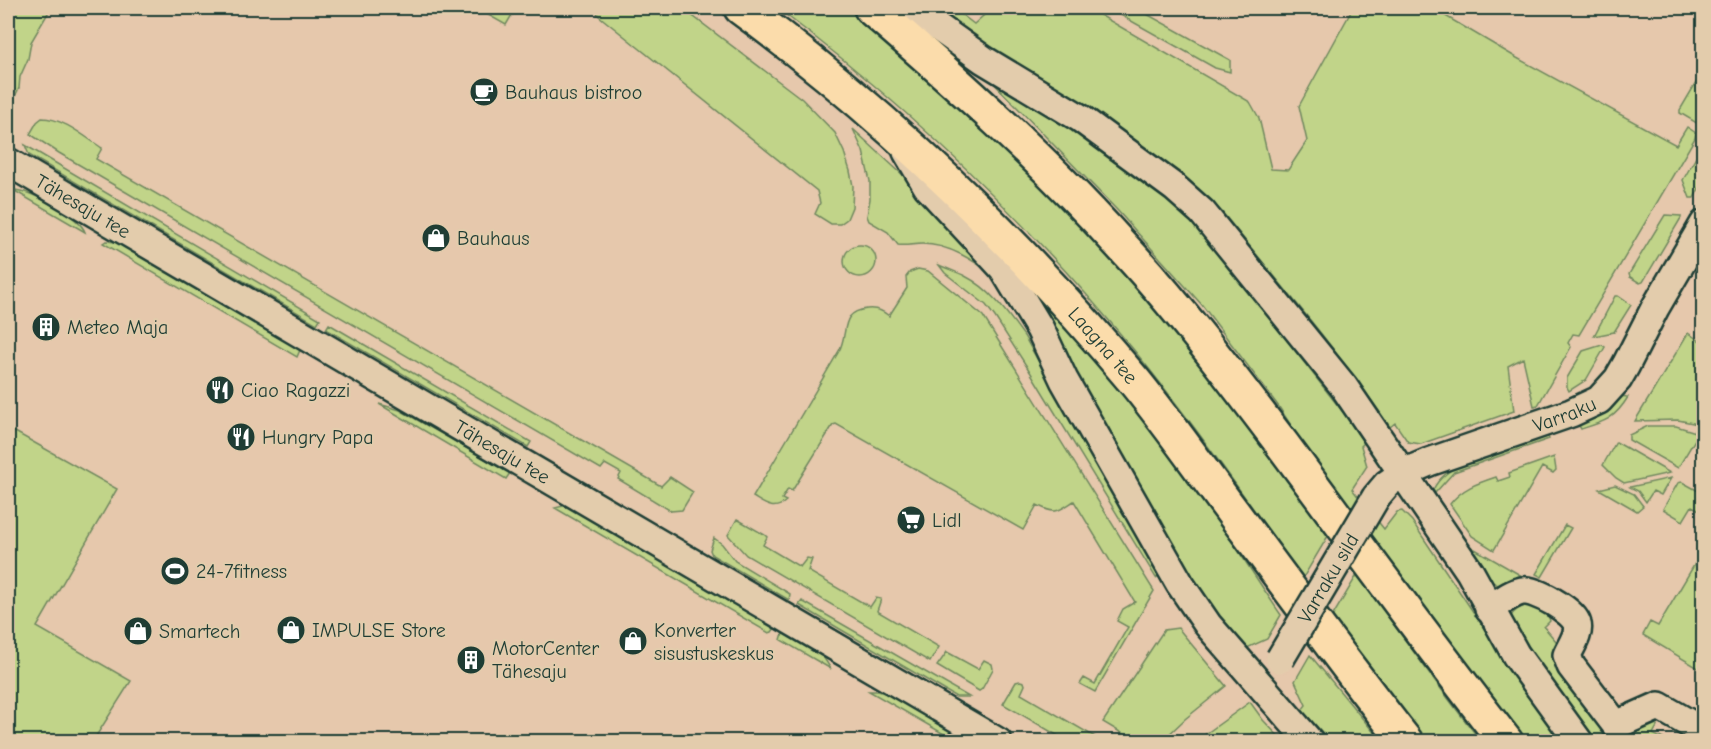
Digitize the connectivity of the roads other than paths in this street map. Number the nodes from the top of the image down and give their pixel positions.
1 (741, 8) edge
2 (871, 8) edge
3 (911, 8) edge
4 (894, 130) junction
5 (8, 162) edge
6 (1704, 224) edge
7 (1403, 473) junction
8 (1376, 497) joint
9 (1489, 609) junction
10 (1259, 683) junction
11 (1704, 732) edge
12 (998, 741) edge
13 (1310, 741) edge
14 (1406, 741) edge
15 (1506, 741) edge
16 (1579, 741) edge

1 - 4 main road, Laagna tee
2 - 15 main road
3 - 7 street
4 - 10 street
4 - 14 main road, Laagna tee
5 - 12 street, Tähesaju tee
6 - 7 street, Varraku
7 - 8 street, Varraku
7 - 9 street
8 - 10 street, Varraku sild, bridge
9 - 11 street
9 - 16 street
10 - 13 street

